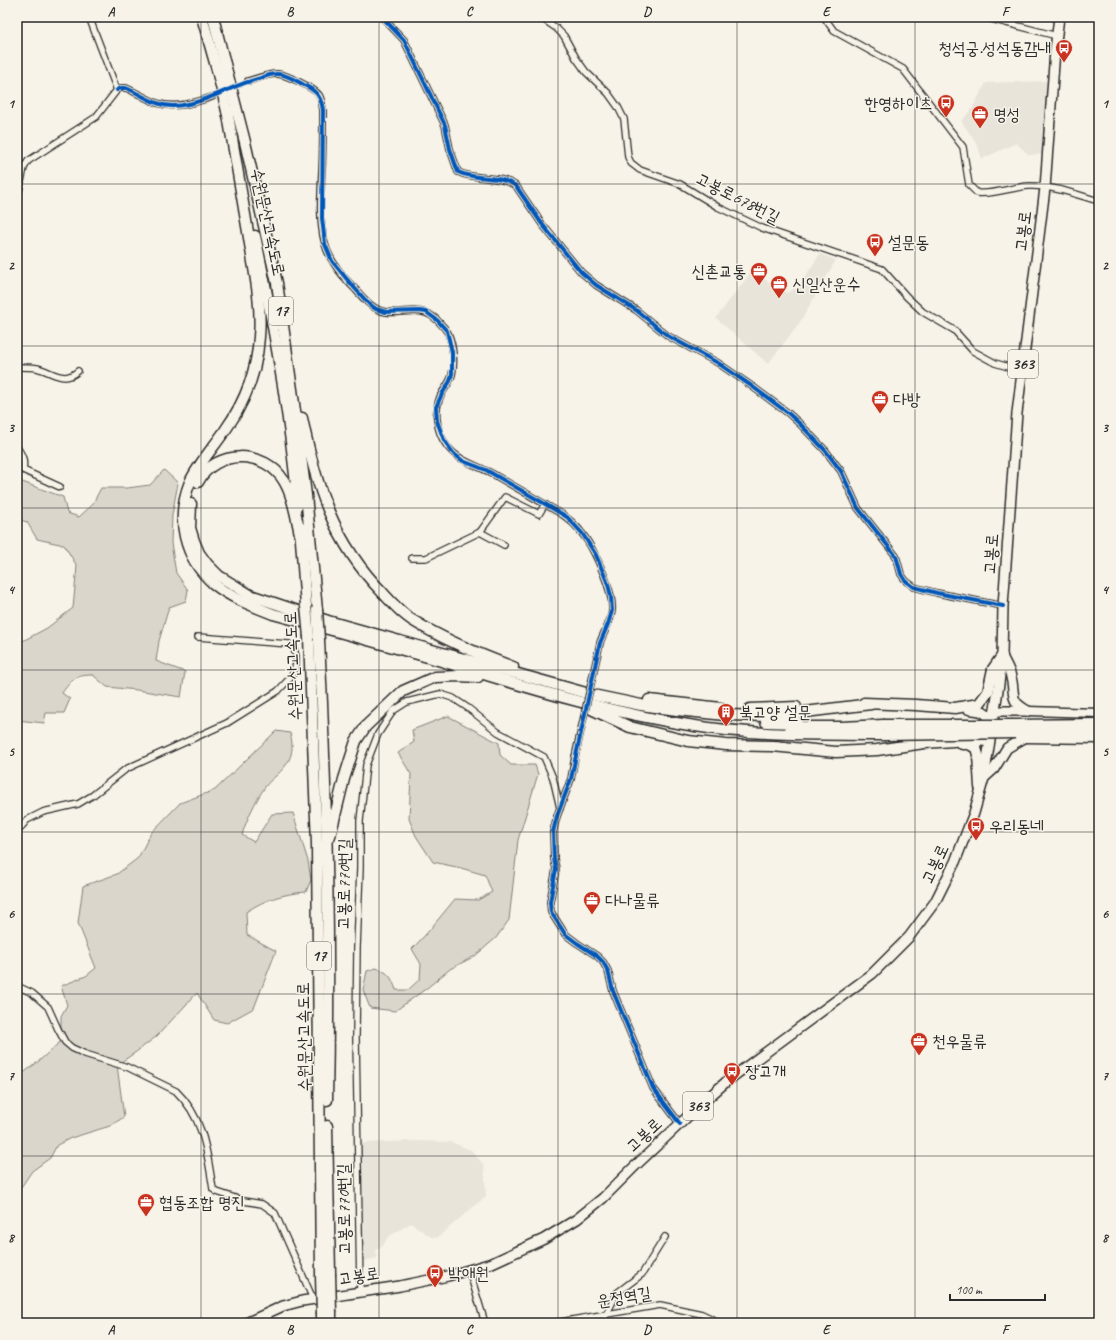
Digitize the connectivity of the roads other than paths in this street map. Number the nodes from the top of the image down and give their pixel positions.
1 (89, 17) edge
2 (202, 17) edge
3 (212, 17) edge
4 (382, 17) edge
5 (540, 17) edge
6 (824, 17) edge
7 (983, 17) edge
8 (1059, 17) edge
9 (1057, 36) junction
10 (248, 81) tunnel mouth
11 (117, 90) junction
12 (212, 97) tunnel mouth
13 (227, 109) junction
14 (1045, 188) junction
15 (17, 200) edge
16 (1099, 201) edge
17 (283, 319) junction
18 (17, 367) edge
19 (78, 370) dead end
20 (1022, 370) junction
21 (17, 447) edge
22 (60, 487) dead end
23 (545, 504) junction
24 (480, 532) junction
25 (300, 534) junction
26 (504, 545) dead end
27 (412, 558) dead end
28 (1004, 606) junction
29 (198, 637) dead end
30 (1002, 656) junction
31 (534, 690) junction
32 (579, 691) junction
33 (569, 698) junction
34 (615, 699) junction
35 (871, 704) junction
36 (641, 705) junction
37 (955, 708) junction
38 (1028, 711) junction
39 (1099, 713) edge
40 (994, 716) junction
41 (1099, 724) edge
42 (866, 725) junction
43 (1014, 729) junction
44 (884, 730) junction
45 (1099, 732) edge
46 (1024, 738) junction
47 (1099, 739) edge
48 (989, 741) junction
49 (924, 742) junction
50 (982, 782) junction
51 (560, 808) junction
52 (17, 832) edge
53 (327, 850) junction
54 (17, 986) edge
55 (680, 1124) junction
56 (665, 1237) dead end
57 (468, 1270) junction
58 (326, 1275) junction
59 (360, 1292) junction
60 (312, 1299) junction
61 (270, 1312) junction
62 (606, 1314) junction
63 (325, 1316) edge
64 (246, 1323) edge
65 (268, 1323) edge
66 (331, 1323) edge
67 (485, 1323) edge
68 (554, 1323) edge
69 (602, 1323) edge
70 (721, 1323) edge

1 - 11 street
2 - 13 highway, 수원문산고속도로 / 17
3 - 17 highway, 수원문산고속도로 / 17
4 - 28 street
5 - 20 street, 고봉로678번길
6 - 14 street
7 - 9 street
8 - 9 main road, 고봉로 / 363
9 - 14 main road, 고봉로 / 363
10 - 23 street
11 - 12 street
11 - 15 street
13 - 25 highway, 수원문산고속도로 / 17
13 - 31 highway
14 - 16 street
14 - 20 main road, 고봉로 / 363
17 - 32 highway
17 - 53 highway, 수원문산고속도로 / 17, bridge
18 - 19 street
20 - 28 main road, 고봉로 / 363
21 - 22 street
23 - 24 street
23 - 51 street, bridge
24 - 26 street
24 - 27 street
25 - 32 highway
25 - 58 highway, 수원문산고속도로 / 17, bridge
28 - 30 main road, 고봉로 / 363
29 - 52 street
30 - 37 highway
30 - 38 main road
30 - 40 main road, 고봉로 / 363
31 - 33 highway
31 - 53 highway
32 - 34 highway
33 - 44 highway
33 - 49 highway
34 - 35 highway
34 - 36 highway
34 - 42 highway
35 - 36 highway
35 - 37 highway
36 - 42 highway
37 - 40 highway
38 - 39 main road
38 - 40 main road
40 - 46 main road
40 - 48 main road, 고봉로 / 363
41 - 43 highway
42 - 44 highway
43 - 44 highway, bridge
43 - 45 highway
46 - 47 main road
46 - 50 main road
48 - 49 highway
48 - 50 main road, 고봉로 / 363
49 - 50 highway
50 - 55 main road, 고봉로 / 363
51 - 55 street
51 - 59 street, 고봉로770번길
53 - 58 highway, 수원문산고속도로 / 17
54 - 60 street
55 - 57 main road, 고봉로 / 363
56 - 62 street
57 - 59 main road, 고봉로 / 363
57 - 67 street
58 - 63 highway, 수원문산고속도로 / 17, bridge
59 - 60 main road, 고봉로 / 363
60 - 61 main road, 고봉로 / 363
61 - 64 main road, 고봉로 / 363
61 - 65 street
62 - 68 street, 운정역길
62 - 69 street
62 - 70 street, 운정역길
63 - 66 highway, 수원문산고속도로 / 17

